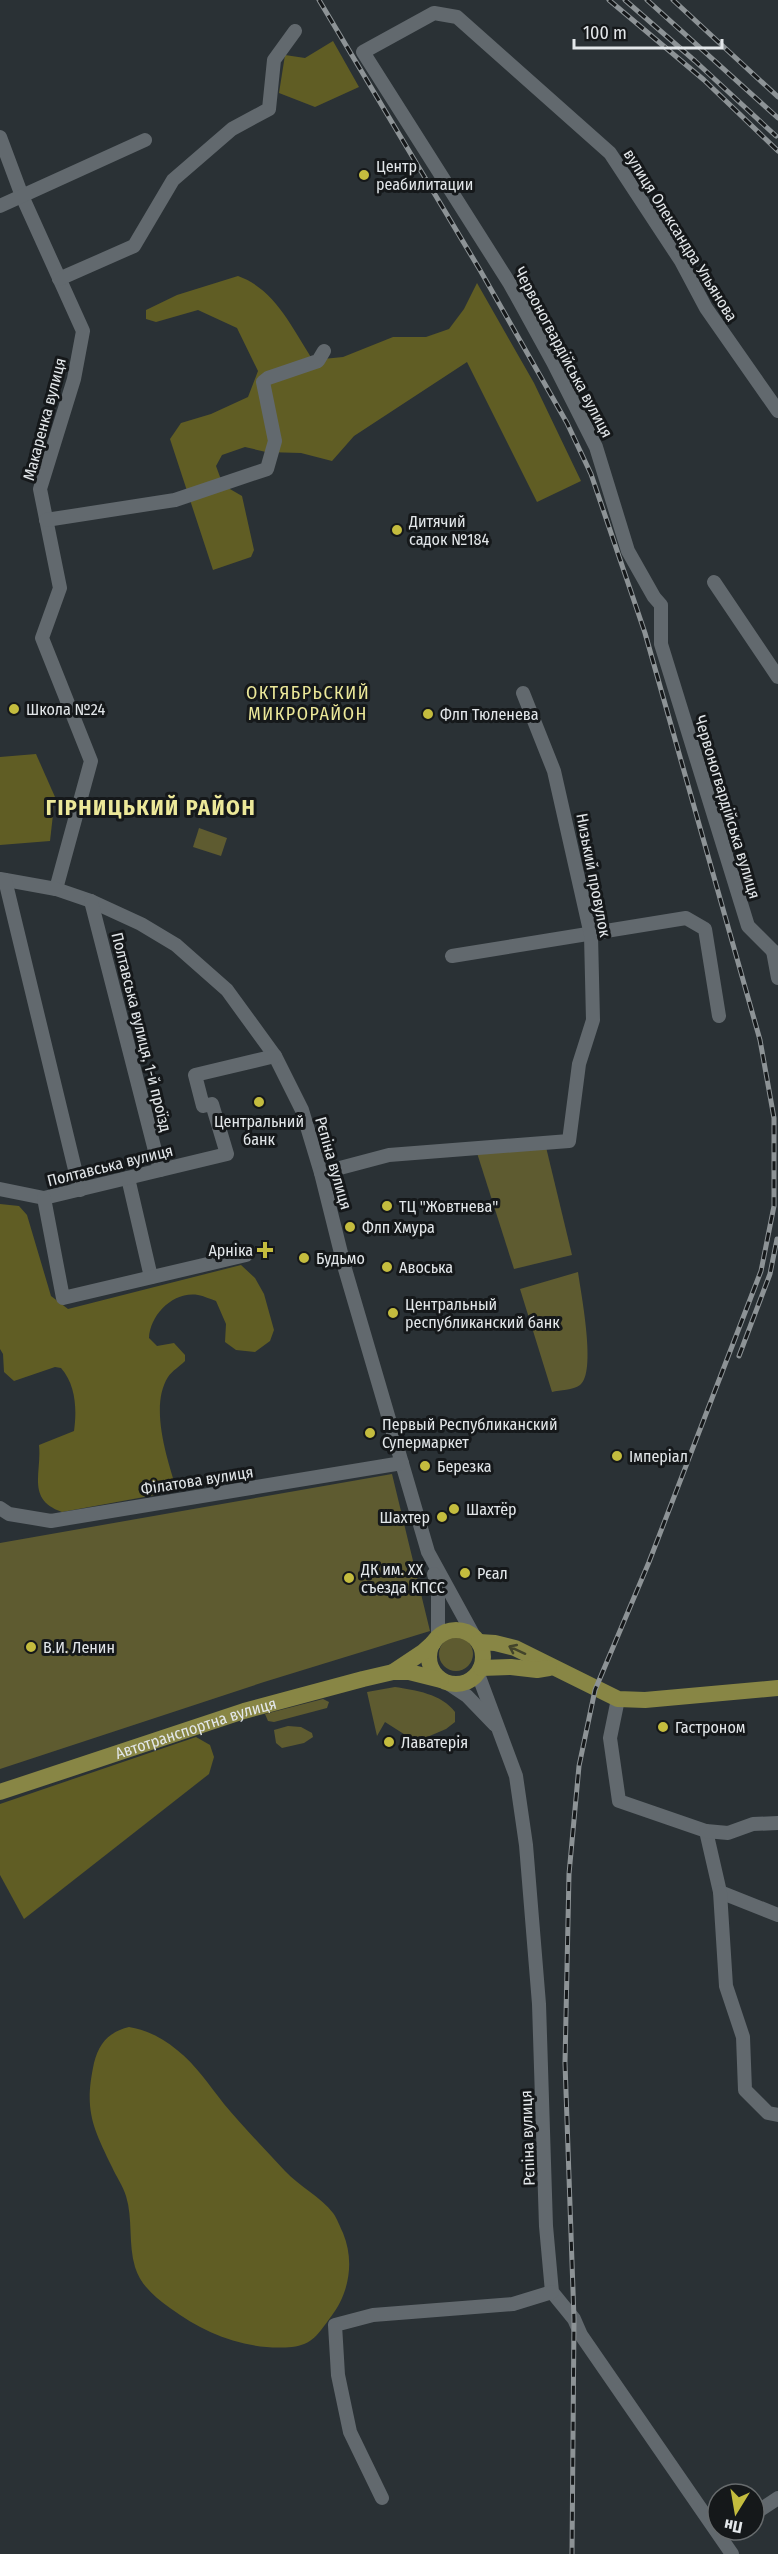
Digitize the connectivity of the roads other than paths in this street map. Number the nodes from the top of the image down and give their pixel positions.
1 (295, 31) dead end
2 (363, 52) joint
3 (0, 137) edge
4 (146, 140) dead end
5 (22, 196) junction
6 (0, 206) edge
7 (59, 279) junction
8 (324, 351) dead end
9 (778, 411) edge
10 (46, 520) junction
11 (714, 582) dead end
12 (778, 677) edge
13 (523, 693) dead end
14 (3, 879) edge
15 (56, 889) junction
16 (91, 901) junction
17 (591, 933) junction
18 (775, 953) edge
19 (452, 956) dead end
20 (778, 978) edge
21 (719, 1016) dead end
22 (275, 1056) junction
23 (160, 1170) junction
24 (321, 1173) junction
25 (128, 1178) junction
26 (0, 1189) edge
27 (80, 1190) junction
28 (44, 1198) junction
29 (246, 1255) dead end
30 (151, 1277) junction
31 (402, 1463) junction
32 (0, 1508) edge
33 (428, 1552) junction
34 (476, 1639) junction
35 (436, 1640) junction
36 (553, 1667) junction
37 (480, 1671) junction
38 (393, 1672) junction
39 (445, 1682) junction
40 (778, 1688) edge
41 (618, 1699) junction
42 (501, 1734) junction
43 (0, 1792) edge
44 (778, 1823) edge
45 (706, 1831) junction
46 (720, 1892) junction
47 (778, 1915) edge
48 (778, 2115) edge
49 (552, 2292) junction
50 (381, 2498) dead end
51 (706, 2507) edge

1 - 7 street
2 - 9 street, вулиця Олександра Ульянова
2 - 18 street, Червоногвардійська вулиця
3 - 5 street, Макаренка вулиця
4 - 5 street
5 - 6 street
5 - 7 street, Макаренка вулиця
7 - 10 street, Макаренка вулиця
8 - 10 street
10 - 15 street, Макаренка вулиця
11 - 12 street
13 - 17 street, Низький провулок
14 - 15 street, Рєпіна вулиця
14 - 27 street
15 - 16 street, Рєпіна вулиця
16 - 22 street, Рєпіна вулиця
16 - 23 street, Полтавська вулиця, 1-й проїзд
17 - 19 street
17 - 21 street
17 - 24 street, Низький провулок
18 - 20 street
22 - 23 street, Полтавська вулиця
22 - 24 street, Рєпіна вулиця
23 - 25 street, Полтавська вулиця
24 - 31 street, Рєпіна вулиця
25 - 27 street, Полтавська вулиця
25 - 30 street
26 - 28 street, Полтавська вулиця
27 - 28 street, Полтавська вулиця
28 - 30 street
29 - 30 street
31 - 32 street, Філатова вулиця
31 - 33 street, Рєпіна вулиця
33 - 34 street, Рєпіна вулиця
33 - 35 street
34 - 35 main road
36 -> 34 main road
34 - 37 main road
35 - 38 main road
35 - 39 main road
36 - 37 main road
36 - 41 main road
37 - 39 main road
37 - 42 street, Рєпіна вулиця
38 - 39 main road
38 - 43 main road, Автотранспортна вулиця
39 - 42 street
40 - 41 main road
41 - 45 street
42 - 49 street, Рєпіна вулиця
44 - 45 street
45 - 46 street
46 - 47 street
46 - 48 street
49 - 50 street
49 - 51 street

